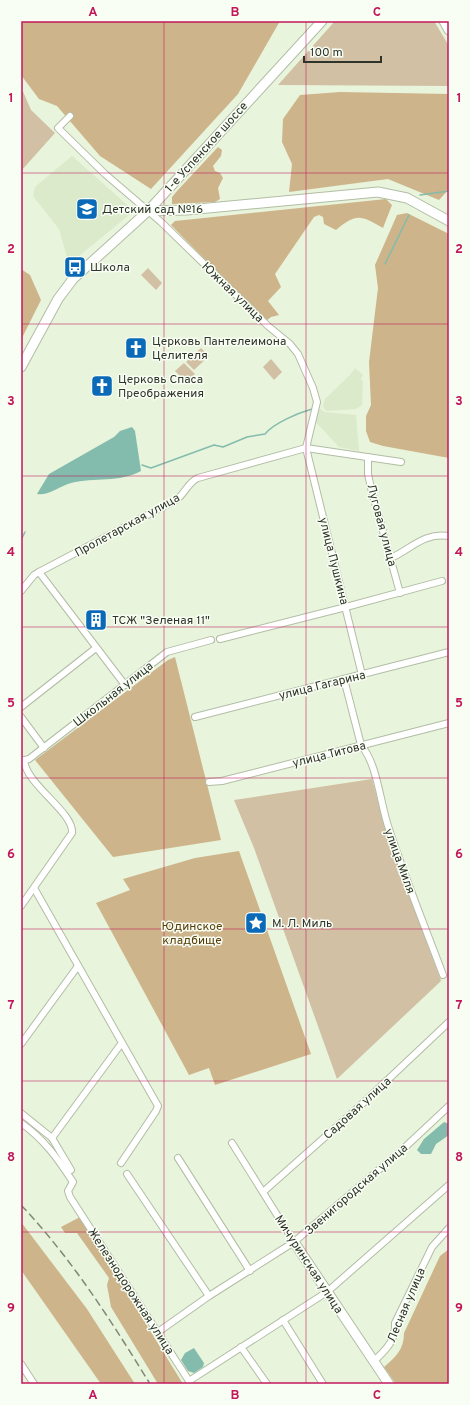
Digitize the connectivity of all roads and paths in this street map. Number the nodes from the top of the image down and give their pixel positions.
1 (322, 21) edge
2 (444, 21) edge
3 (449, 30) edge
4 (70, 116) dead end
5 (148, 211) junction
6 (449, 221) edge
7 (21, 367) edge
8 (306, 448) junction
9 (368, 457) junction
10 (401, 462) dead end
11 (449, 536) edge
12 (391, 558) junction
13 (39, 572) junction
14 (442, 581) dead end
15 (21, 592) edge
16 (400, 593) junction
17 (346, 608) junction
18 (220, 639) dead end
19 (212, 640) dead end
20 (96, 648) junction
21 (449, 652) edge
22 (362, 675) junction
23 (344, 679) junction
24 (124, 685) junction
25 (21, 707) edge
26 (21, 717) edge
27 (195, 717) dead end
28 (449, 723) edge
29 (361, 745) junction
30 (44, 748) junction
31 (23, 761) edge
32 (24, 772) edge
33 (209, 782) dead end
34 (34, 888) junction
35 (21, 906) edge
36 (78, 966) junction
37 (443, 975) dead end
38 (449, 1022) edge
39 (21, 1044) edge
40 (121, 1044) junction
41 (449, 1106) edge
42 (21, 1113) edge
43 (21, 1123) edge
44 (52, 1138) junction
45 (232, 1143) dead end
46 (178, 1158) dead end
47 (121, 1163) dead end
48 (72, 1170) dead end
49 (127, 1174) dead end
50 (449, 1185) edge
51 (263, 1192) junction
52 (449, 1228) edge
53 (294, 1242) junction
54 (250, 1271) junction
55 (327, 1292) junction
56 (209, 1296) junction
57 (283, 1320) junction
58 (158, 1332) junction
59 (241, 1347) junction
60 (374, 1361) junction
61 (21, 1364) edge
62 (190, 1383) edge
63 (34, 1384) edge
64 (267, 1384) edge
65 (323, 1384) edge
66 (389, 1384) edge

1 - 5 street, 1-е Успенское шоссе
2 - 3 street
4 - 5 street, Южная улица
5 - 6 street
5 - 7 street, 1-е Успенское шоссе
5 - 8 street, Южная улица
8 - 9 street
8 - 13 street, Пролетарская улица
8 - 17 street, улица Пушкина
9 - 10 street
9 - 12 street, Луговая улица
11 - 12 street
12 - 16 street, Луговая улица
13 - 15 street, Пролетарская улица
13 - 20 street
14 - 16 street
16 - 17 street
17 - 18 street
17 - 22 street, улица Пушкина
19 - 24 street, Школьная улица
20 - 24 street
20 - 25 street
21 - 22 street, улица Гагарина
22 - 23 street, улица Гагарина
23 - 27 street, улица Гагарина
23 - 29 street
24 - 30 street, Школьная улица
26 - 30 street
28 - 29 street, улица Титова
29 - 33 street, улица Титова
29 - 37 street, улица Миля
30 - 31 street, Школьная улица
31 - 32 street
32 - 34 street
34 - 35 street
34 - 36 street
36 - 39 street
36 - 40 street
38 - 51 street, Садовая улица
40 - 44 street
40 - 47 street
41 - 53 street, Звенигородская улица
42 - 44 street
43 - 58 street, Железнодорожная улица
44 - 48 street
45 - 51 street, Мичуринская улица
46 - 54 street
49 - 56 street
50 - 55 street
51 - 53 street, Мичуринская улица
52 - 60 street, Лесная улица
53 - 54 street, Звенигородская улица
53 - 55 street, Мичуринская улица
54 - 56 street, Звенигородская улица
55 - 57 street
55 - 60 street, Мичуринская улица
56 - 58 street, Звенигородская улица
57 - 59 street
57 - 65 street
58 - 62 street, Железнодорожная улица
59 - 62 street
59 - 64 street
60 - 66 street, Мичуринская улица
61 - 63 street

